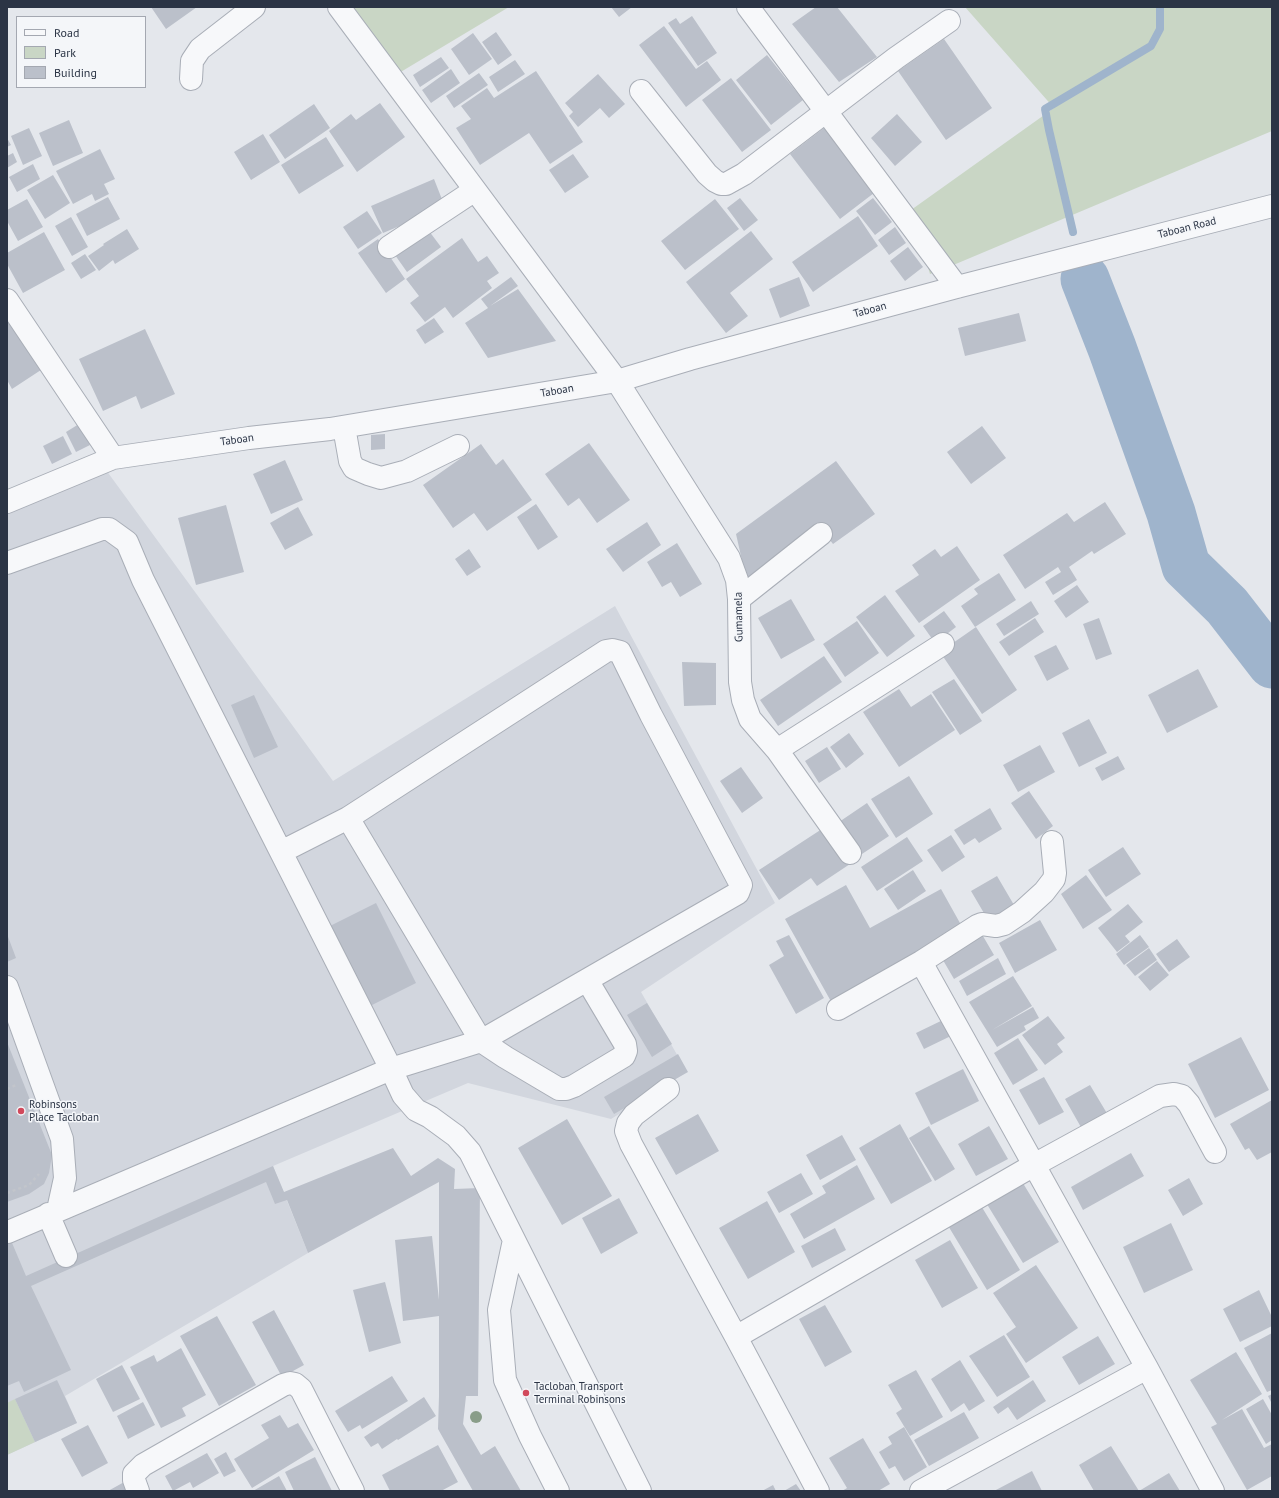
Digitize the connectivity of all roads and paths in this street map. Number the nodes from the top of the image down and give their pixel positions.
1 (254, 7) edge
2 (339, 7) edge
3 (748, 7) edge
4 (949, 21) dead end
5 (191, 79) dead end
6 (641, 91) dead end
7 (826, 111) junction
8 (475, 190) junction
9 (1269, 211) edge
10 (389, 247) dead end
11 (1103, 250) joint
12 (957, 287) junction
13 (7, 300) edge
14 (617, 381) junction
15 (344, 427) junction
16 (458, 446) dead end
17 (113, 458) junction
18 (7, 502) edge
19 (821, 534) dead end
20 (7, 563) edge
21 (739, 599) junction
22 (943, 644) dead end
23 (777, 750) junction
24 (348, 818) junction
25 (1052, 842) dead end
26 (281, 852) junction
27 (850, 853) dead end
28 (921, 962) junction
29 (587, 980) junction
30 (7, 987) edge
31 (838, 1009) dead end
32 (481, 1040) junction
33 (391, 1069) junction
34 (7, 1089) edge
35 (668, 1089) dead end
36 (19, 1092) dead end
37 (1215, 1152) dead end
38 (1034, 1165) junction
39 (41, 1172) dead end
40 (7, 1194) edge
41 (53, 1212) junction
42 (8, 1232) edge
43 (514, 1240) junction
44 (66, 1256) dead end
45 (736, 1337) junction
46 (1147, 1368) junction
47 (138, 1491) edge
48 (353, 1491) edge
49 (558, 1491) edge
50 (640, 1491) edge
51 (818, 1491) edge
52 (921, 1491) edge
53 (1214, 1491) edge

1 - 5 street
2 - 8 street, Gumamela
3 - 7 street
4 - 7 street
6 - 7 street
7 - 12 street
8 - 10 street
8 - 14 street, Gumamela
9 - 11 street, Taboan Road
11 - 12 street, Taboan
12 - 14 street, Taboan
13 - 17 street
14 - 15 street, Taboan
14 - 21 street, Gumamela
15 - 16 street
15 - 17 street, Taboan
17 - 18 street, Taboan
19 - 21 street
20 - 26 street
21 - 23 street, Gumamela
22 - 23 street
23 - 27 street, Gumamela
24 - 26 street
24 - 29 street
24 - 32 street
25 - 28 street
26 - 33 street
28 - 31 street
28 - 38 street
29 - 32 street
29 - 32 street
30 - 41 street
32 - 33 street
33 - 41 street
33 - 43 street
34 - 36 path
35 - 45 street
37 - 38 street
38 - 45 street
38 - 46 street
39 - 40 path
41 - 42 street
41 - 44 street
43 - 49 street
43 - 50 street
45 - 51 street
46 - 52 street
46 - 53 street
47 - 48 street

